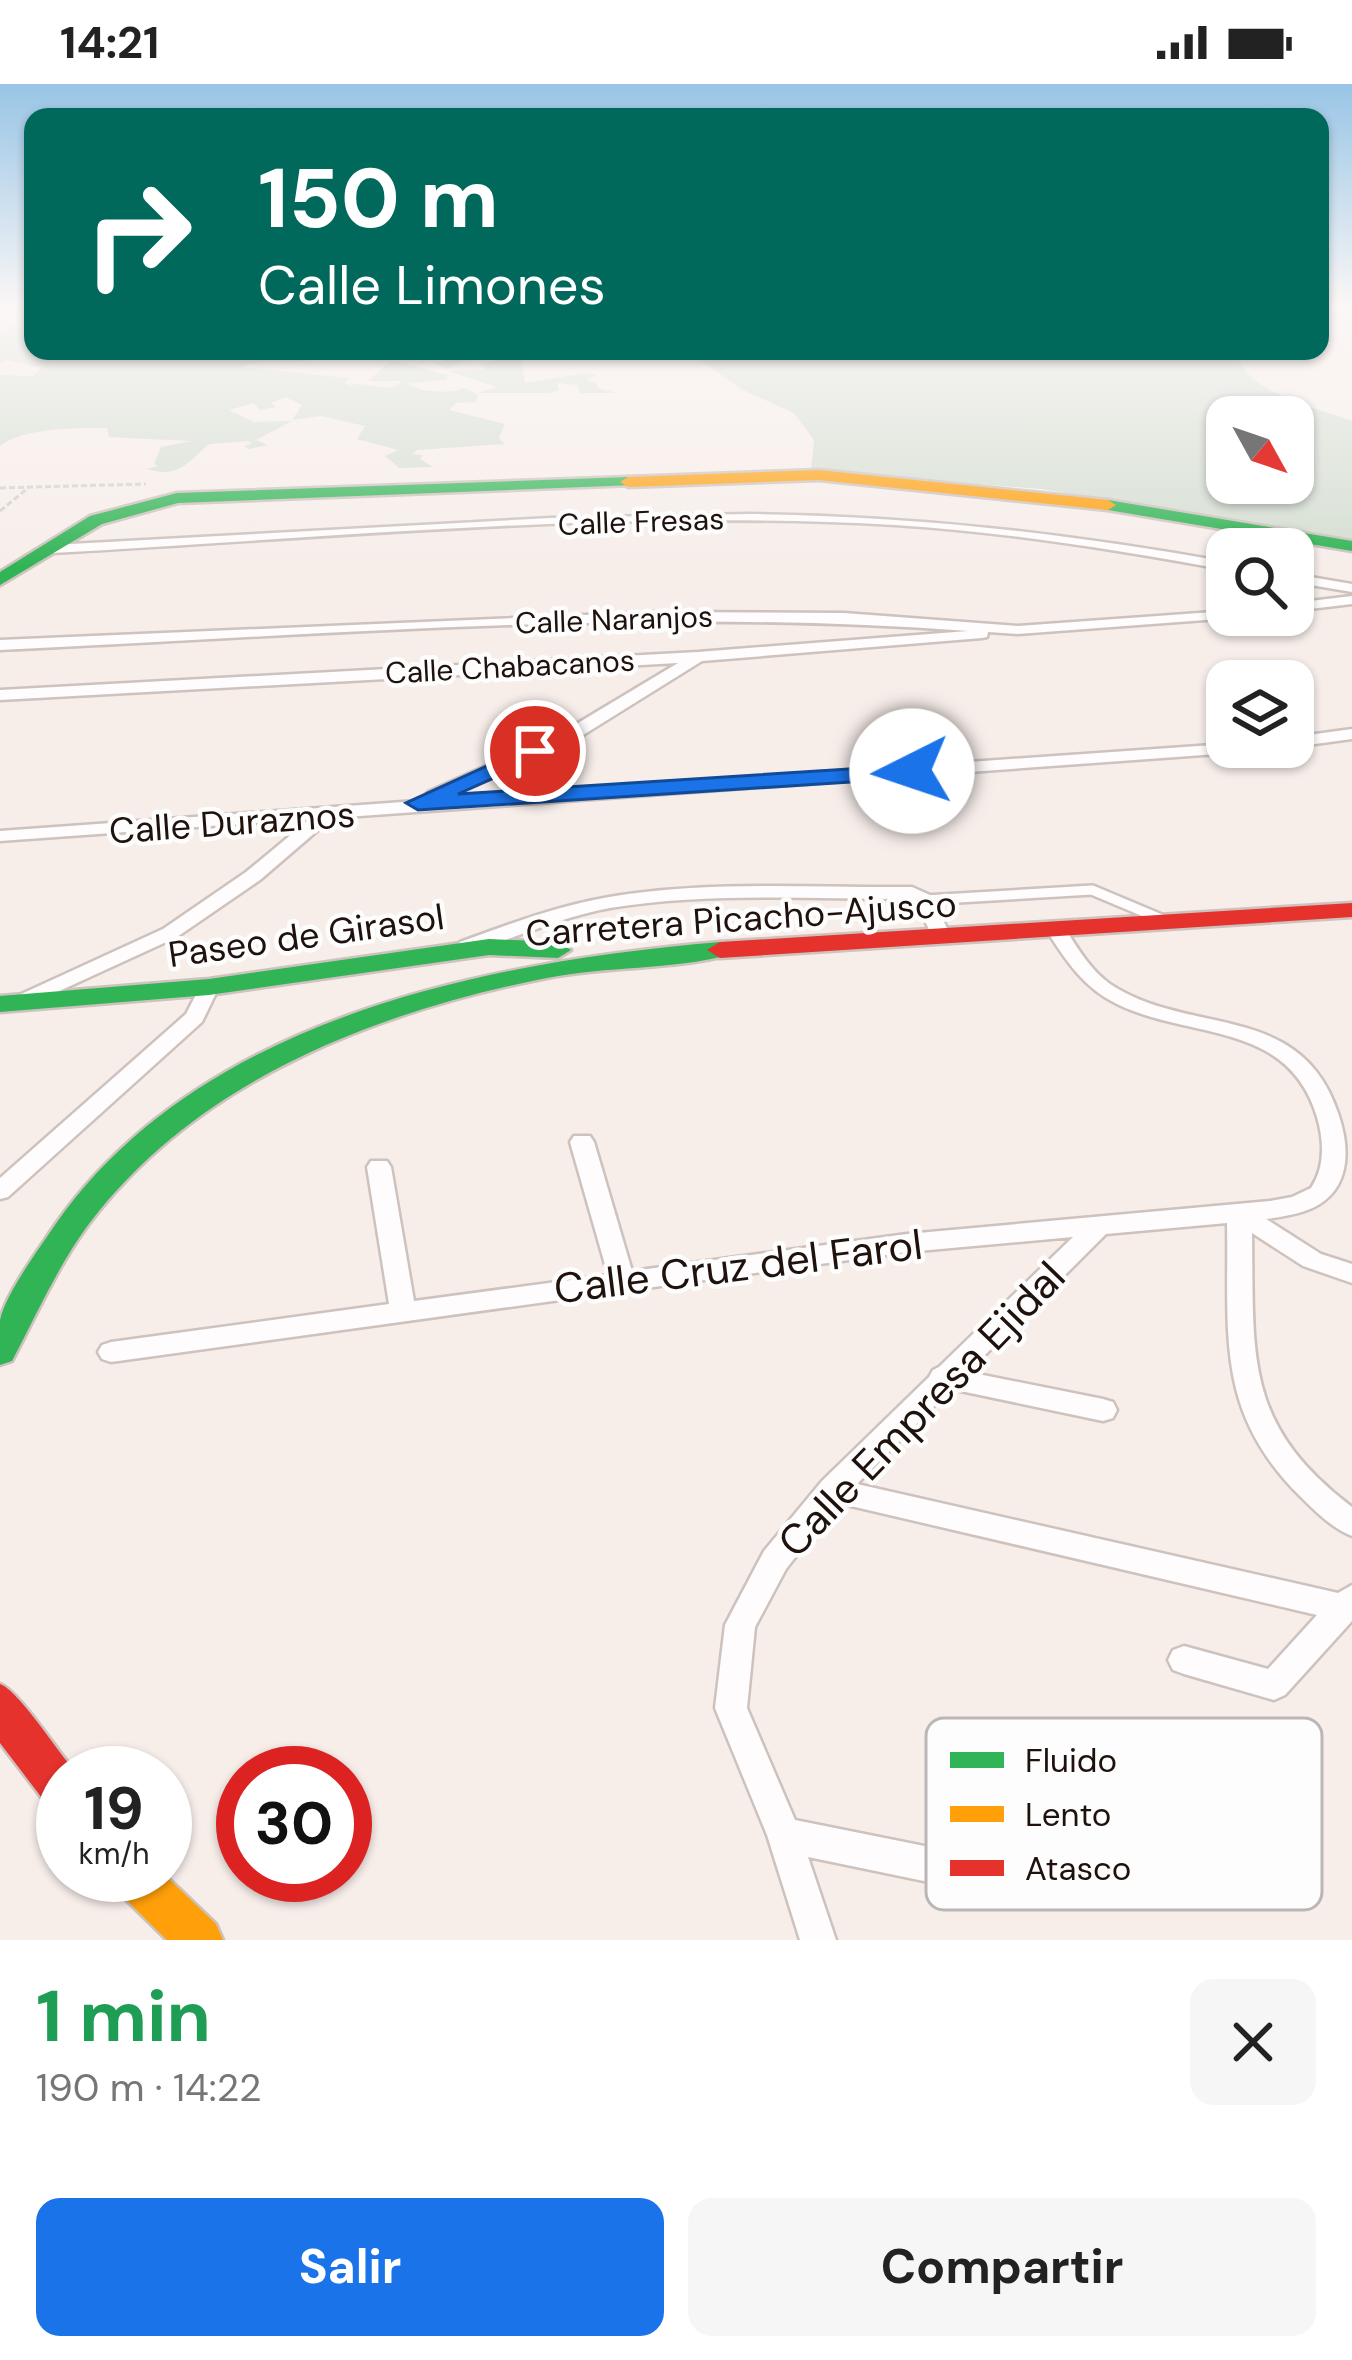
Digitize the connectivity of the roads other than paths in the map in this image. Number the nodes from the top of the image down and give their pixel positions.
1 (1352, 546) edge
2 (52, 549) junction
3 (1206, 563) edge
4 (0, 580) edge
5 (1314, 582) edge
6 (1352, 588) edge
7 (1352, 600) edge
8 (1314, 605) edge
9 (1206, 617) edge
10 (1018, 630) junction
11 (0, 645) edge
12 (698, 657) junction
13 (0, 695) edge
14 (1352, 734) edge
15 (1314, 739) edge
16 (1206, 750) edge
17 (418, 803) junction
18 (323, 817) junction
19 (0, 836) edge
20 (925, 900) junction
21 (1352, 910) edge
22 (1170, 924) junction
23 (1057, 931) junction
24 (942, 939) junction
25 (453, 952) junction
26 (620, 956) junction
27 (209, 987) junction
28 (8, 1004) edge
29 (582, 1142) dead end
30 (379, 1167) dead end
31 (0, 1191) edge
32 (1239, 1213) junction
33 (1099, 1226) junction
34 (1352, 1274) edge
35 (622, 1280) junction
36 (403, 1312) junction
37 (0, 1352) edge
38 (111, 1352) dead end
39 (942, 1377) junction
40 (1103, 1410) dead end
41 (832, 1490) junction
42 (1352, 1522) edge
43 (1348, 1603) edge
44 (1184, 1660) dead end
45 (0, 1703) edge
46 (11, 1743) edge
47 (36, 1766) edge
48 (784, 1835) junction
49 (926, 1864) edge
50 (161, 1902) edge
51 (200, 1940) edge
52 (818, 1940) edge

1 - 2 street
2 - 3 street, Calle Fresas
2 - 4 street
5 - 6 street
7 - 8 street
9 - 10 street, Calle Naranjos
10 - 11 street, Calle Naranjos
10 - 12 street, Calle Chabacanos
12 - 13 street, Calle Chabacanos
12 - 17 street
14 - 15 street
16 - 17 street, Calle Duraznos
17 - 18 street, Calle Duraznos
18 - 19 street, Calle Duraznos
18 - 28 street
20 - 22 lane
20 - 24 street
20 - 25 street
21 - 22 street, Carretera Picacho-Ajusco
22 - 23 street, Carretera Picacho-Ajusco
23 - 24 street, Carretera Picacho-Ajusco
23 - 32 street
24 - 26 street, Carretera Picacho-Ajusco
25 - 26 street, Paseo de Girasol
25 - 27 street, Paseo de Girasol
26 - 37 street, Carretera Picacho-Ajusco
27 - 28 street, Paseo de Girasol
27 - 31 street
29 - 35 street
30 - 36 street
32 - 33 street, Calle Cruz del Farol
32 - 34 street
32 - 42 street
33 - 35 street, Calle Cruz del Farol
33 - 39 street, Calle Empresa Ejidal
35 - 36 street, Calle Cruz del Farol
36 - 38 street, Calle Cruz del Farol
39 - 40 street
39 - 41 street, Calle Empresa Ejidal
41 - 43 street
41 - 48 street, Calle Empresa Ejidal
43 - 44 street
45 - 46 street
46 - 47 street
48 - 49 street
48 - 52 street, Calle Empresa Ejidal
50 - 51 street

